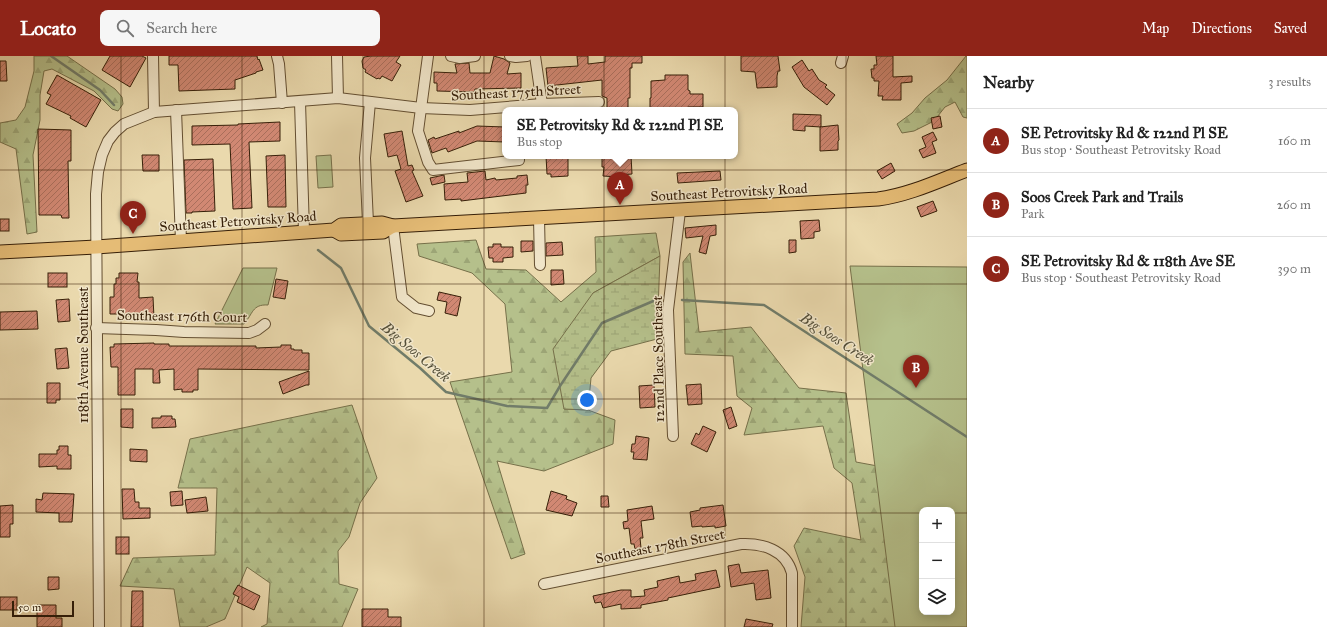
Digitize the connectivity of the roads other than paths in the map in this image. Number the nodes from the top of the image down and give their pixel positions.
1 (152, 56) edge
2 (277, 56) edge
3 (337, 56) edge
4 (428, 56) edge
5 (451, 56) edge
6 (475, 56) edge
7 (510, 56) edge
8 (528, 56) edge
9 (535, 56) edge
10 (338, 98) junction
11 (300, 102) junction
12 (370, 102) junction
13 (599, 102) dead end
14 (282, 103) junction
15 (542, 104) junction
16 (526, 107) edge
17 (420, 108) junction
18 (502, 109) edge
19 (176, 110) junction
20 (154, 112) junction
21 (519, 159) edge
22 (967, 170) edge
23 (680, 211) junction
24 (539, 218) junction
25 (368, 223) junction
26 (393, 226) junction
27 (334, 230) junction
28 (304, 232) junction
29 (181, 241) junction
30 (96, 247) junction
31 (0, 252) edge
32 (540, 265) dead end
33 (430, 311) dead end
34 (265, 324) dead end
35 (96, 328) junction
36 (673, 436) dead end
37 (544, 584) dead end
38 (99, 627) edge
39 (792, 627) edge

1 - 20 street
2 - 14 street
3 - 10 street
4 - 17 street
5 - 6 street
7 - 8 street
9 - 15 street
10 - 11 street, Southeast 175th Street
10 - 12 street, Southeast 175th Street
11 - 14 street
11 - 28 street
12 - 17 street, Southeast 175th Street
12 - 25 street
13 - 15 street, Southeast 175th Street
14 - 19 street
15 - 16 street, Southeast 175th Street
17 - 18 street, Southeast 175th Street
17 - 21 street
19 - 20 street
19 - 29 street
20 - 30 street, 118th Avenue Southeast
22 - 23 main road, Southeast Petrovitsky Road
23 - 24 main road, Southeast Petrovitsky Road
23 - 36 street, 122nd Place Southeast
24 - 26 main road, Southeast Petrovitsky Road
24 - 32 street
25 - 26 main road, Southeast Petrovitsky Road
25 - 27 main road, Southeast Petrovitsky Road
26 - 27 main road, Southeast Petrovitsky Road
26 - 33 street
27 - 28 main road, Southeast Petrovitsky Road
28 - 29 main road, Southeast Petrovitsky Road
29 - 30 main road, Southeast Petrovitsky Road
30 - 31 main road, Southeast Petrovitsky Road
30 - 35 street, 118th Avenue Southeast
34 - 35 street, Southeast 176th Court
35 - 38 street, 118th Avenue Southeast
37 - 39 street, Southeast 178th Street

